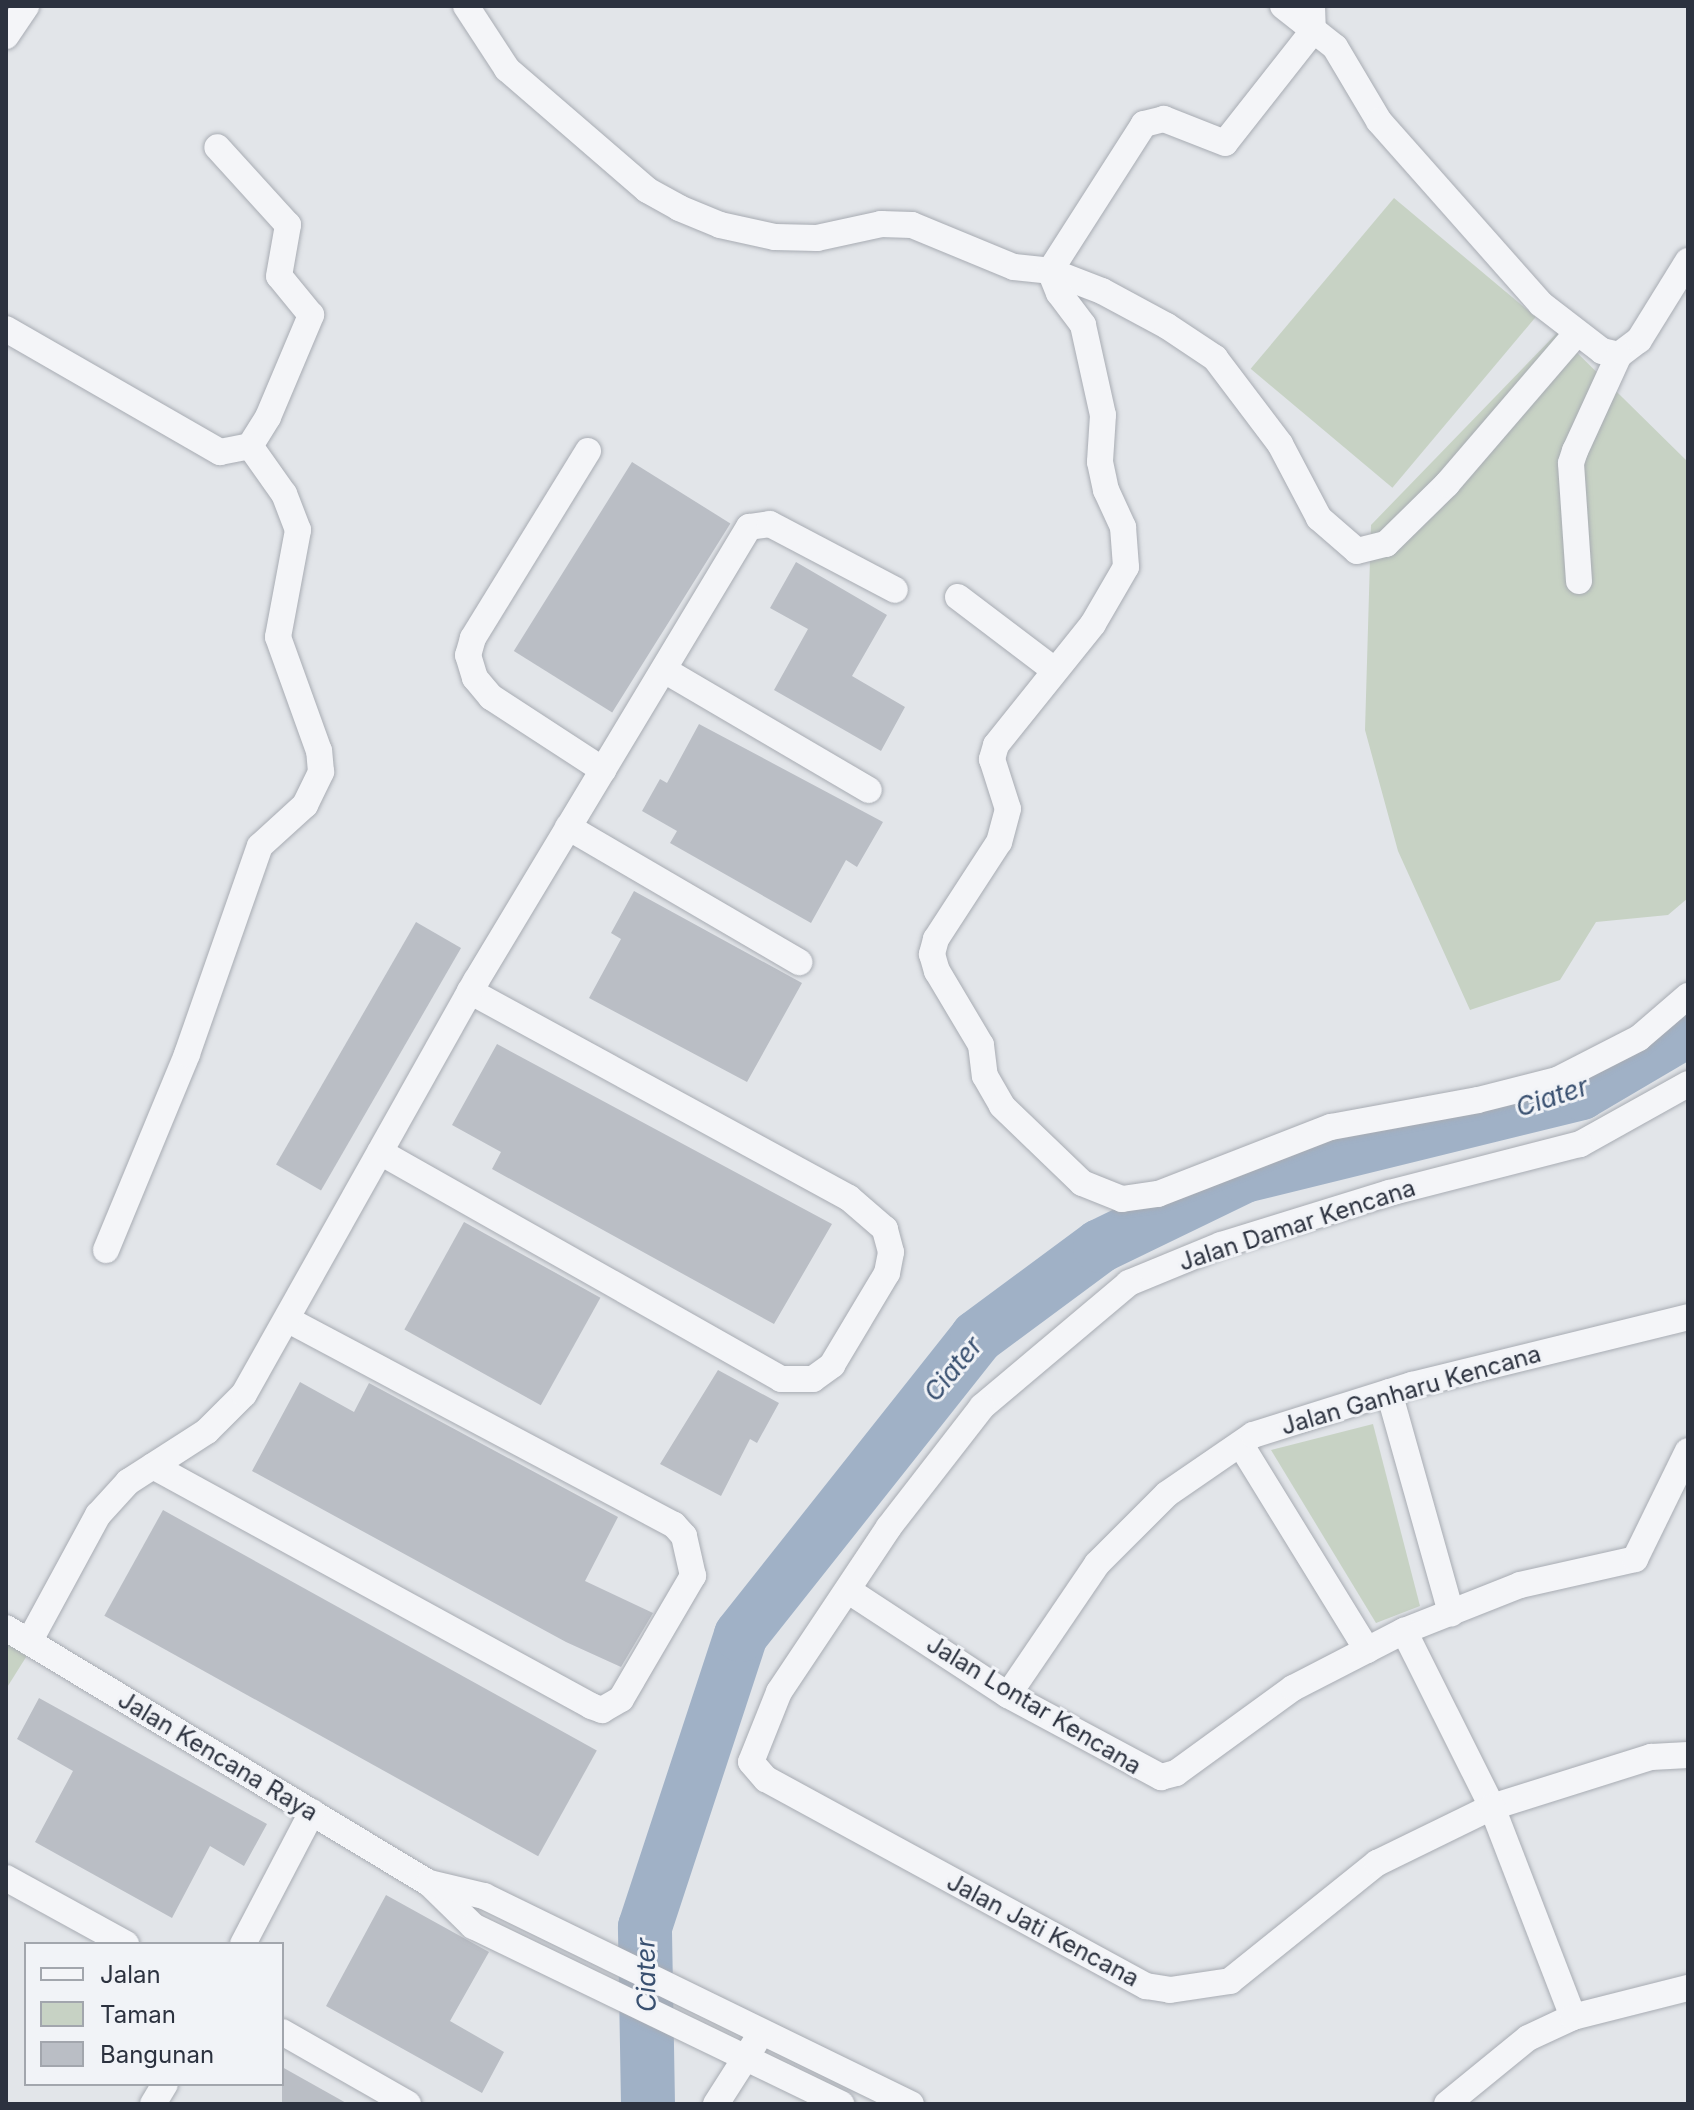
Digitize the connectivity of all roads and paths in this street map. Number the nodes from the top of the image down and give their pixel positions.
1 (26, 6) edge
2 (466, 6) edge
3 (1283, 6) edge
4 (1312, 18) edge
5 (6, 36) edge
6 (217, 147) dead end
7 (1688, 261) edge
8 (1050, 271) junction
9 (6, 329) edge
10 (1576, 334) junction
11 (1619, 355) junction
12 (250, 446) junction
13 (588, 451) dead end
14 (1579, 581) dead end
15 (895, 590) dead end
16 (958, 597) dead end
17 (1053, 669) junction
18 (666, 671) junction
19 (603, 770) junction
20 (869, 790) dead end
21 (568, 827) junction
22 (799, 962) dead end
23 (470, 991) junction
24 (1688, 996) edge
25 (1687, 1088) edge
26 (380, 1152) junction
27 (106, 1250) dead end
28 (1688, 1317) edge
29 (287, 1319) junction
30 (1389, 1392) junction
31 (1241, 1445) junction
32 (1688, 1451) edge
33 (153, 1466) junction
34 (849, 1591) junction
35 (1451, 1613) junction
36 (6, 1628) edge
37 (1404, 1631) junction
38 (29, 1642) junction
39 (1367, 1650) junction
40 (1008, 1695) junction
41 (1688, 1755) edge
42 (751, 1762) joint
43 (1492, 1807) junction
44 (312, 1812) junction
45 (6, 1878) edge
46 (429, 1883) junction
47 (122, 1942) edge
48 (244, 1942) edge
49 (1688, 1988) edge
50 (1573, 2017) junction
51 (760, 2030) junction
52 (284, 2033) edge
53 (748, 2059) junction
54 (164, 2086) edge
55 (153, 2104) edge
56 (408, 2104) edge
57 (716, 2104) edge
58 (841, 2104) edge
59 (911, 2104) edge
60 (1447, 2104) edge

1 - 5 street
2 - 8 street
3 - 4 street
4 - 8 street
4 - 10 street
6 - 12 street
7 - 11 street
8 - 10 street
8 - 17 street
9 - 12 street
10 - 11 street
11 - 14 street
12 - 27 street
13 - 19 street
15 - 18 street
16 - 17 street
17 - 24 street
18 - 19 street
18 - 20 street
19 - 21 street
21 - 22 street
21 - 23 street
23 - 26 street
23 - 26 street
25 - 34 street, Jalan Damar Kencana
26 - 29 street
28 - 30 street, Jalan Ganharu Kencana
29 - 33 street
29 - 33 street
30 - 31 street, Jalan Ganharu Kencana
30 - 35 street
31 - 39 street
31 - 40 street, Jalan Ganharu Kencana
32 - 35 street, Jalan Lontar Kencana
33 - 38 street
34 - 40 street, Jalan Lontar Kencana
34 - 42 street, Jalan Damar Kencana
35 - 37 street, Jalan Lontar Kencana
36 - 38 street, Jalan Kencana Raya
37 - 39 street, Jalan Lontar Kencana
37 - 43 street
38 - 44 street, Jalan Kencana Raya
39 - 40 street, Jalan Lontar Kencana
41 - 43 street, Jalan Jati Kencana
42 - 43 street, Jalan Jati Kencana
43 - 50 street
44 - 46 street, Jalan Kencana Raya
44 - 48 street
45 - 47 street
46 - 51 street, Jalan Kencana Raya
46 - 53 street, Jalan Kencana Raya
49 - 50 street
50 - 60 street
51 - 53 street
51 - 59 street, Jalan Kencana Raya
52 - 56 street
53 - 57 street
53 - 58 street, Jalan Kencana Raya
54 - 55 street

